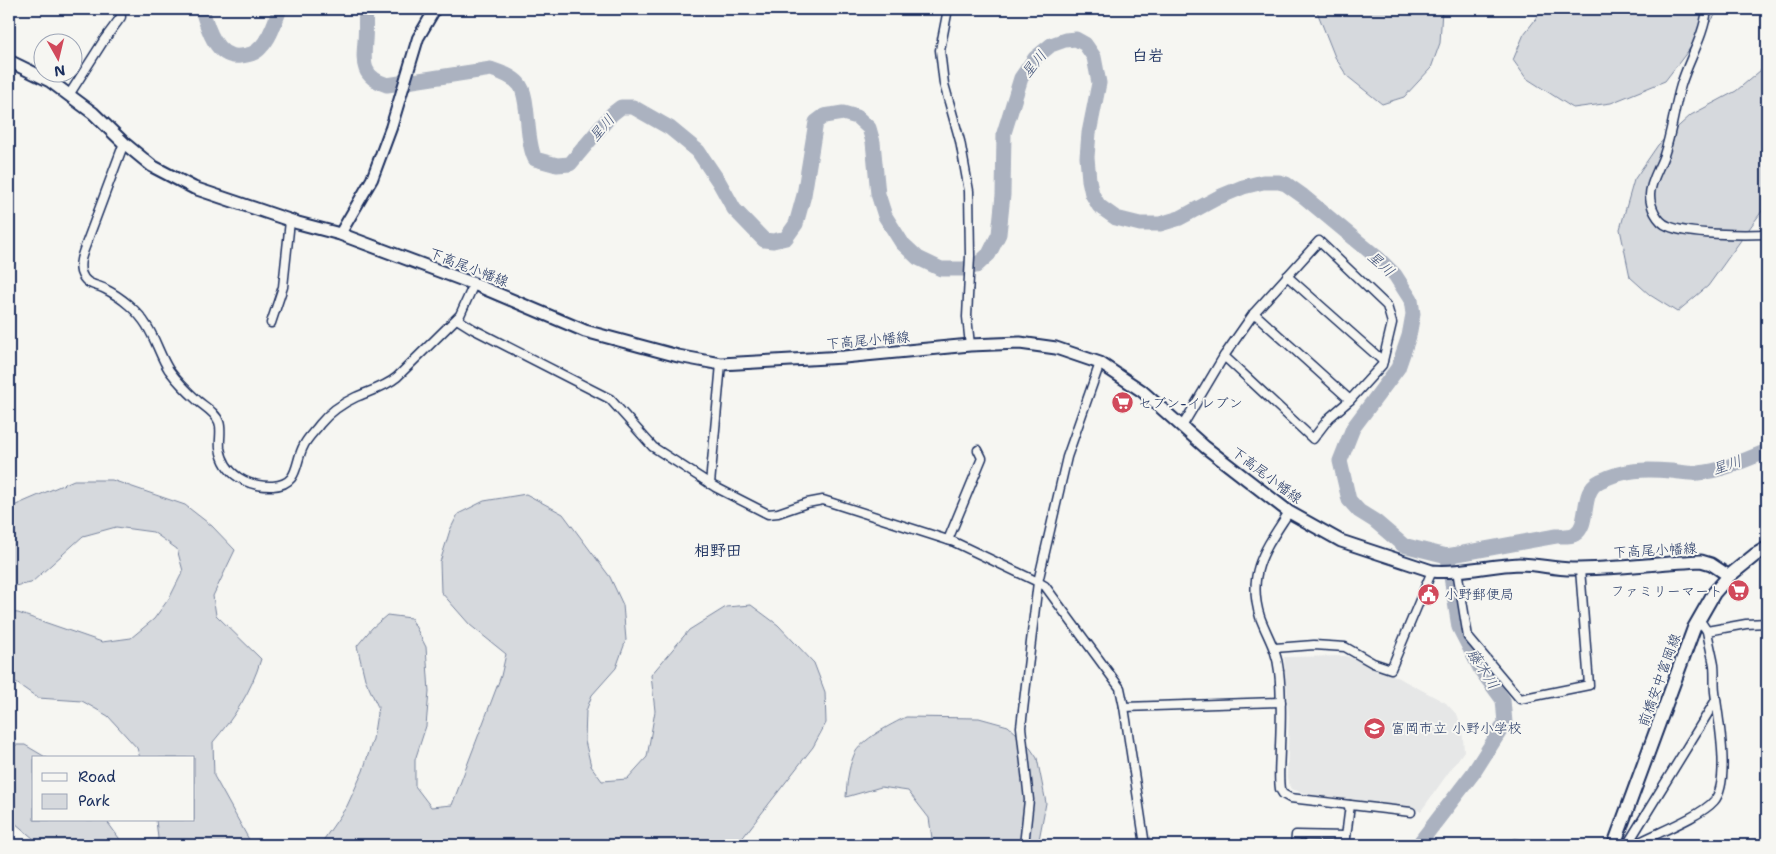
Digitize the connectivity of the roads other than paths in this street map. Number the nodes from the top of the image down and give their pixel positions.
1 (120, 9) edge
2 (435, 9) edge
3 (948, 9) edge
4 (1707, 9) edge
5 (9, 62) edge
6 (69, 95) junction
7 (124, 143) junction
8 (290, 221) junction
9 (340, 234) junction
10 (1767, 234) edge
11 (1287, 276) junction
12 (474, 284) junction
13 (1254, 314) junction
14 (457, 319) junction
15 (271, 323) dead end
16 (970, 345) junction
17 (1224, 356) junction
18 (1383, 361) junction
19 (721, 364) junction
20 (1100, 364) junction
21 (1350, 400) junction
22 (1183, 425) junction
23 (978, 450) dead end
24 (710, 484) junction
25 (1289, 512) junction
26 (948, 540) junction
27 (1767, 548) edge
28 (1580, 569) junction
29 (1446, 571) junction
30 (1729, 576) junction
31 (1038, 582) junction
32 (1699, 619) junction
33 (1767, 623) edge
34 (1707, 631) junction
35 (1275, 648) junction
36 (1716, 700) junction
37 (1281, 702) junction
38 (1124, 707) junction
39 (1350, 805) junction
40 (1411, 812) dead end
41 (1346, 836) junction
42 (1024, 845) edge
43 (1144, 845) edge
44 (1295, 845) edge
45 (1344, 845) edge
46 (1514, 845) edge
47 (1525, 845) edge
48 (1614, 845) edge
49 (1627, 845) edge
50 (1634, 845) edge

1 - 6 street
2 - 9 street
3 - 16 street
4 - 10 street
5 - 6 main road, 下高尾小幡線
6 - 7 main road, 下高尾小幡線
7 - 8 main road, 下高尾小幡線
7 - 14 street
8 - 9 main road, 下高尾小幡線
8 - 15 street
9 - 12 main road, 下高尾小幡線
11 - 13 street
11 - 18 street
11 - 18 street
12 - 14 street
12 - 19 main road, 下高尾小幡線
13 - 17 street
13 - 21 street
14 - 24 street
16 - 19 main road, 下高尾小幡線
16 - 20 main road, 下高尾小幡線
17 - 21 street
17 - 22 street
18 - 21 street
19 - 24 street
20 - 22 main road, 下高尾小幡線
20 - 31 street
22 - 25 main road, 下高尾小幡線
23 - 26 street
24 - 26 street
25 - 29 main road, 下高尾小幡線
25 - 35 street
26 - 31 street
27 - 30 main road, 前橋安中富岡線
28 - 29 main road, 下高尾小幡線
28 - 29 street
28 - 30 main road, 下高尾小幡線
29 - 35 street
30 - 32 main road, 前橋安中富岡線
31 - 38 street
31 - 42 street
32 - 34 street
32 - 48 main road, 前橋安中富岡線
33 - 34 street
34 - 36 street
35 - 37 street
36 - 49 street
36 - 50 street
37 - 38 street
37 - 39 street
38 - 43 street
39 - 40 street
39 - 41 street
41 - 44 street
41 - 45 street
46 - 47 street

